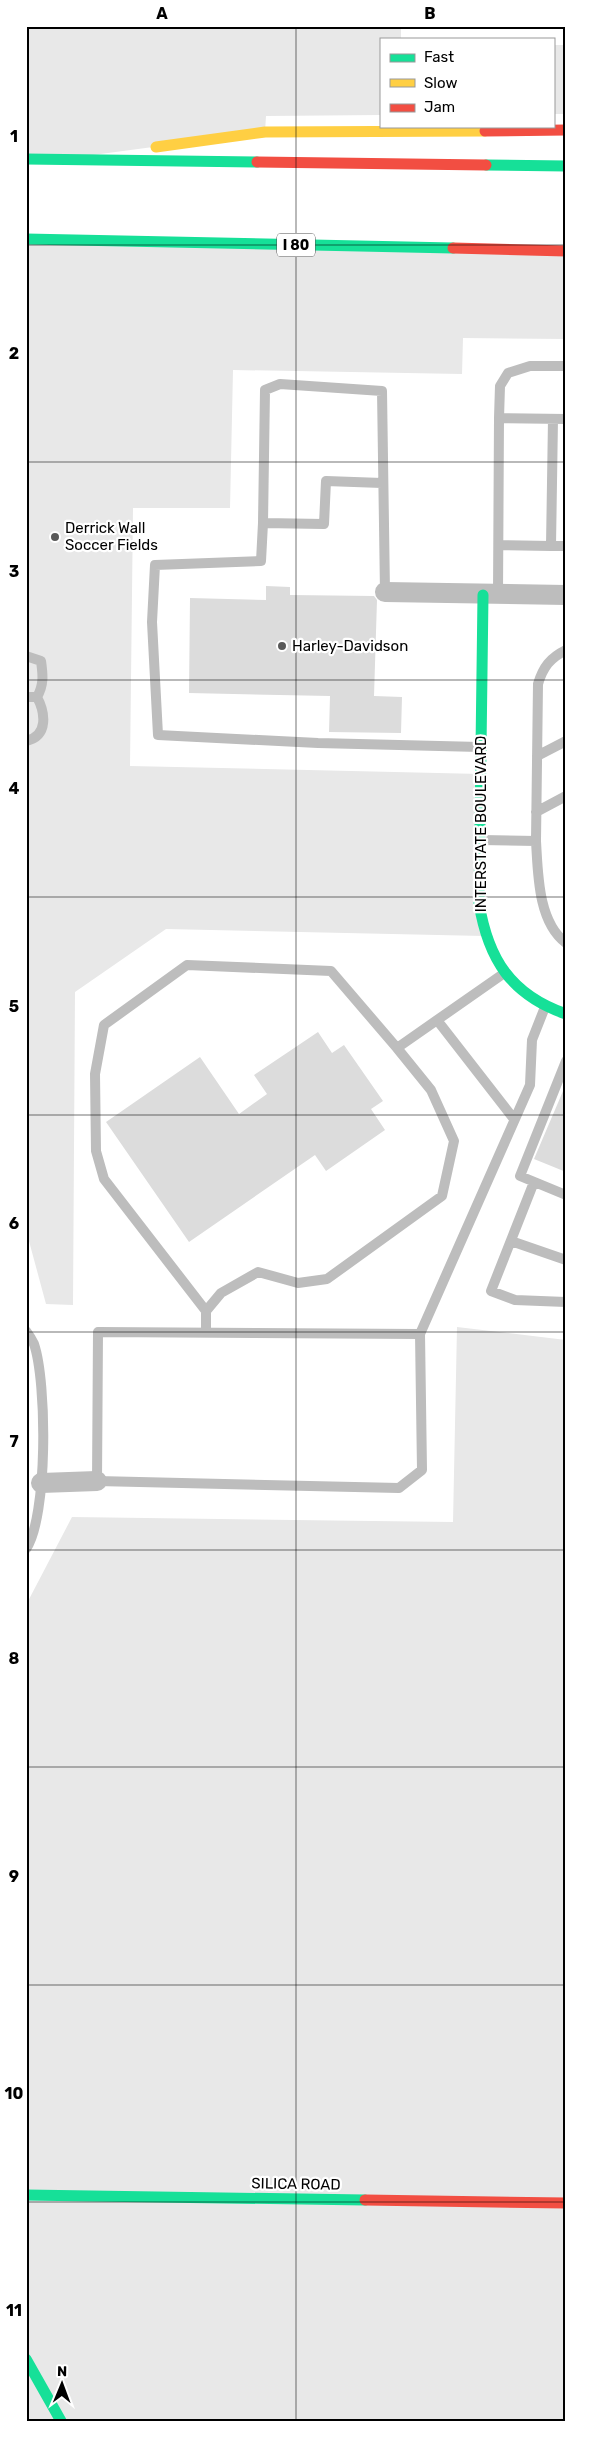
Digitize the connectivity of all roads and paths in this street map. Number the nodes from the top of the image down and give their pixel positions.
1 (566, 130) edge
2 (26, 159) edge
3 (63, 159) junction
4 (566, 166) edge
5 (26, 239) edge
6 (566, 251) edge
7 (566, 366) edge
8 (500, 418) junction
9 (553, 419) junction
10 (566, 419) edge
11 (382, 482) junction
12 (263, 523) junction
13 (499, 545) junction
14 (551, 546) junction
15 (566, 546) edge
16 (385, 592) joint
17 (491, 595) junction
18 (566, 595) edge
19 (566, 650) edge
20 (26, 656) edge
21 (31, 697) edge
22 (26, 741) edge
23 (566, 741) edge
24 (481, 747) junction
25 (537, 756) junction
26 (566, 796) edge
27 (536, 812) junction
28 (480, 840) junction
29 (536, 841) junction
30 (566, 943) edge
31 (504, 974) junction
32 (546, 1006) junction
33 (566, 1014) edge
34 (437, 1020) junction
35 (398, 1048) junction
36 (566, 1061) edge
37 (514, 1119) junction
38 (534, 1182) junction
39 (566, 1196) edge
40 (511, 1241) junction
41 (566, 1260) edge
42 (566, 1302) edge
43 (206, 1311) junction
44 (26, 1331) edge
45 (206, 1333) junction
46 (420, 1334) junction
47 (97, 1481) junction
48 (41, 1483) junction
49 (26, 1549) edge
50 (26, 2194) edge
51 (566, 2203) edge
52 (26, 2359) edge
53 (61, 2421) edge

1 - 3 main road
2 - 3 main road
3 - 4 main road
5 - 6 main road, I 80
7 - 8 lane
8 - 9 lane
8 - 13 lane
9 - 10 lane
9 - 14 lane
11 - 12 lane
11 - 12 lane
11 - 16 lane
12 - 24 lane
13 - 14 lane
13 - 17 lane
14 - 15 lane
16 - 17 street
17 - 18 street
17 - 24 main road, INTERSTATE BOULEVARD
19 - 25 lane
20 - 21 lane
21 - 22 lane
23 - 25 lane
24 - 28 main road, INTERSTATE BOULEVARD
25 - 27 lane
26 - 27 lane
27 - 29 lane
28 - 29 lane
28 - 31 main road, INTERSTATE BOULEVARD
29 - 30 lane
31 - 32 main road, INTERSTATE BOULEVARD
31 - 34 lane
32 - 33 main road, INTERSTATE BOULEVARD
32 - 37 lane
34 - 35 lane
34 - 37 lane
35 - 43 lane
35 - 43 lane
36 - 38 lane
37 - 46 lane
38 - 39 lane
38 - 40 lane
40 - 41 lane
40 - 42 lane
43 - 45 lane
44 - 48 lane
45 - 46 lane
45 - 47 lane
46 - 47 lane
47 - 48 street
48 - 49 lane
50 - 51 main road, SILICA ROAD
52 - 53 main road

